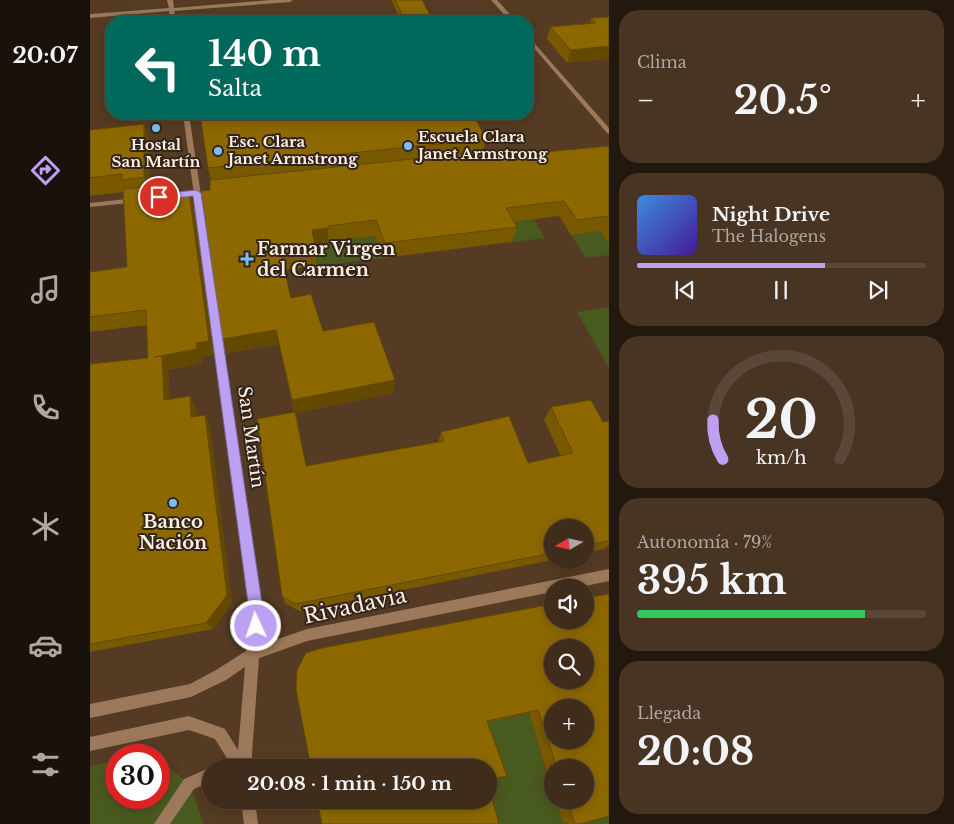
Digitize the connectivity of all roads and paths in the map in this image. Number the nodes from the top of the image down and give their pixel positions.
1 (170, 0) edge
2 (290, 0) edge
3 (494, 0) edge
4 (172, 10) junction
5 (172, 15) edge
6 (508, 15) edge
7 (90, 16) edge
8 (534, 45) edge
9 (187, 120) edge
10 (609, 132) edge
11 (140, 199) edge
12 (90, 205) edge
13 (609, 575) edge
14 (254, 654) junction
15 (90, 711) edge
16 (90, 744) edge
17 (237, 759) edge
18 (244, 759) edge
19 (202, 778) edge
20 (249, 809) edge
21 (161, 824) edge
22 (251, 824) edge

1 - 4 street
2 - 4 street
3 - 6 street
4 - 5 street
4 - 7 street
8 - 10 street
9 - 14 street, San Martín
11 - 12 street
13 - 14 street, Rivadavia
14 - 15 street, Rivadavia
14 - 18 street, San Martín
16 - 17 street
19 - 21 street
20 - 22 street

